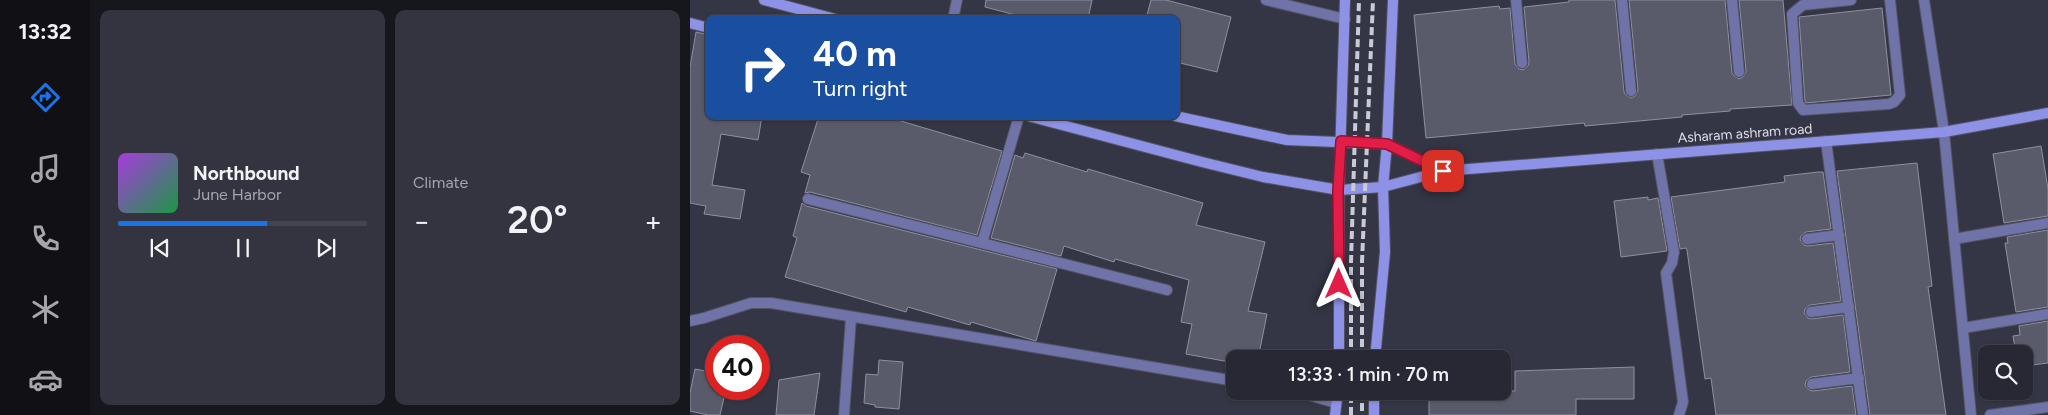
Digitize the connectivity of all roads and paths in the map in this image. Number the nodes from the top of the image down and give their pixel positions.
1 (764, 0) edge
2 (957, 0) edge
3 (1266, 0) edge
4 (1345, 0) edge
5 (1393, 0) edge
6 (1516, 0) edge
7 (1622, 0) edge
8 (1732, 0) edge
9 (1850, 0) edge
10 (1890, 0) edge
11 (1924, 0) edge
12 (820, 15) edge
13 (954, 15) edge
14 (1345, 19) junction
15 (690, 23) edge
16 (705, 27) edge
17 (1522, 63) dead end
18 (1739, 72) dead end
19 (1631, 91) dead end
20 (2048, 113) edge
21 (1180, 117) edge
22 (1018, 120) edge
23 (1043, 120) edge
24 (1944, 132) junction
25 (1341, 141) junction
26 (1826, 141) junction
27 (1387, 144) junction
28 (1657, 154) junction
29 (1443, 171) junction
30 (1383, 187) junction
31 (1338, 190) junction
32 (808, 199) dead end
33 (2048, 223) edge
34 (1839, 235) junction
35 (1807, 239) dead end
36 (1954, 239) junction
37 (982, 243) junction
38 (1167, 290) dead end
39 (1850, 307) junction
40 (1811, 312) dead end
41 (2048, 314) edge
42 (851, 318) junction
43 (690, 321) edge
44 (1963, 328) junction
45 (1339, 350) edge
46 (1376, 350) edge
47 (1859, 378) junction
48 (1226, 379) edge
49 (1812, 384) dead end
50 (1326, 400) edge
51 (1336, 400) edge
52 (1374, 400) edge
53 (1336, 403) junction
54 (2048, 407) edge
55 (844, 415) edge
56 (1335, 415) edge
57 (1374, 415) edge
58 (1679, 415) edge
59 (1863, 415) edge
60 (1972, 415) edge
61 (1990, 415) edge

1 - 12 street
2 - 13 street
3 - 14 street
4 - 14 street
5 - 27 street
6 - 17 street
7 - 19 street
8 - 18 street
9 - 10 street
11 - 24 street
14 - 25 street
15 - 16 street
20 - 24 street, Asharam ashram road
21 - 25 street
22 - 37 street
23 - 31 street, Asharam ashram road
24 - 26 street, Asharam ashram road
24 - 36 street
25 - 27 street
25 - 31 street
26 - 28 street, Asharam ashram road
26 - 34 street
27 - 29 street
27 - 30 street
28 - 29 street, Asharam ashram road
28 - 58 street
29 - 30 street, Asharam ashram road
30 - 31 street, Asharam ashram road
30 - 46 street
31 - 45 street
32 - 37 street
33 - 36 street
34 - 35 street
34 - 39 street
36 - 44 street
37 - 38 street
39 - 40 street
39 - 47 street
41 - 44 street
42 - 43 street
42 - 48 street
42 - 55 street
44 - 60 street
47 - 49 street
47 - 59 street
50 - 53 street
51 - 53 street
52 - 57 street
53 - 56 street
54 - 61 street

